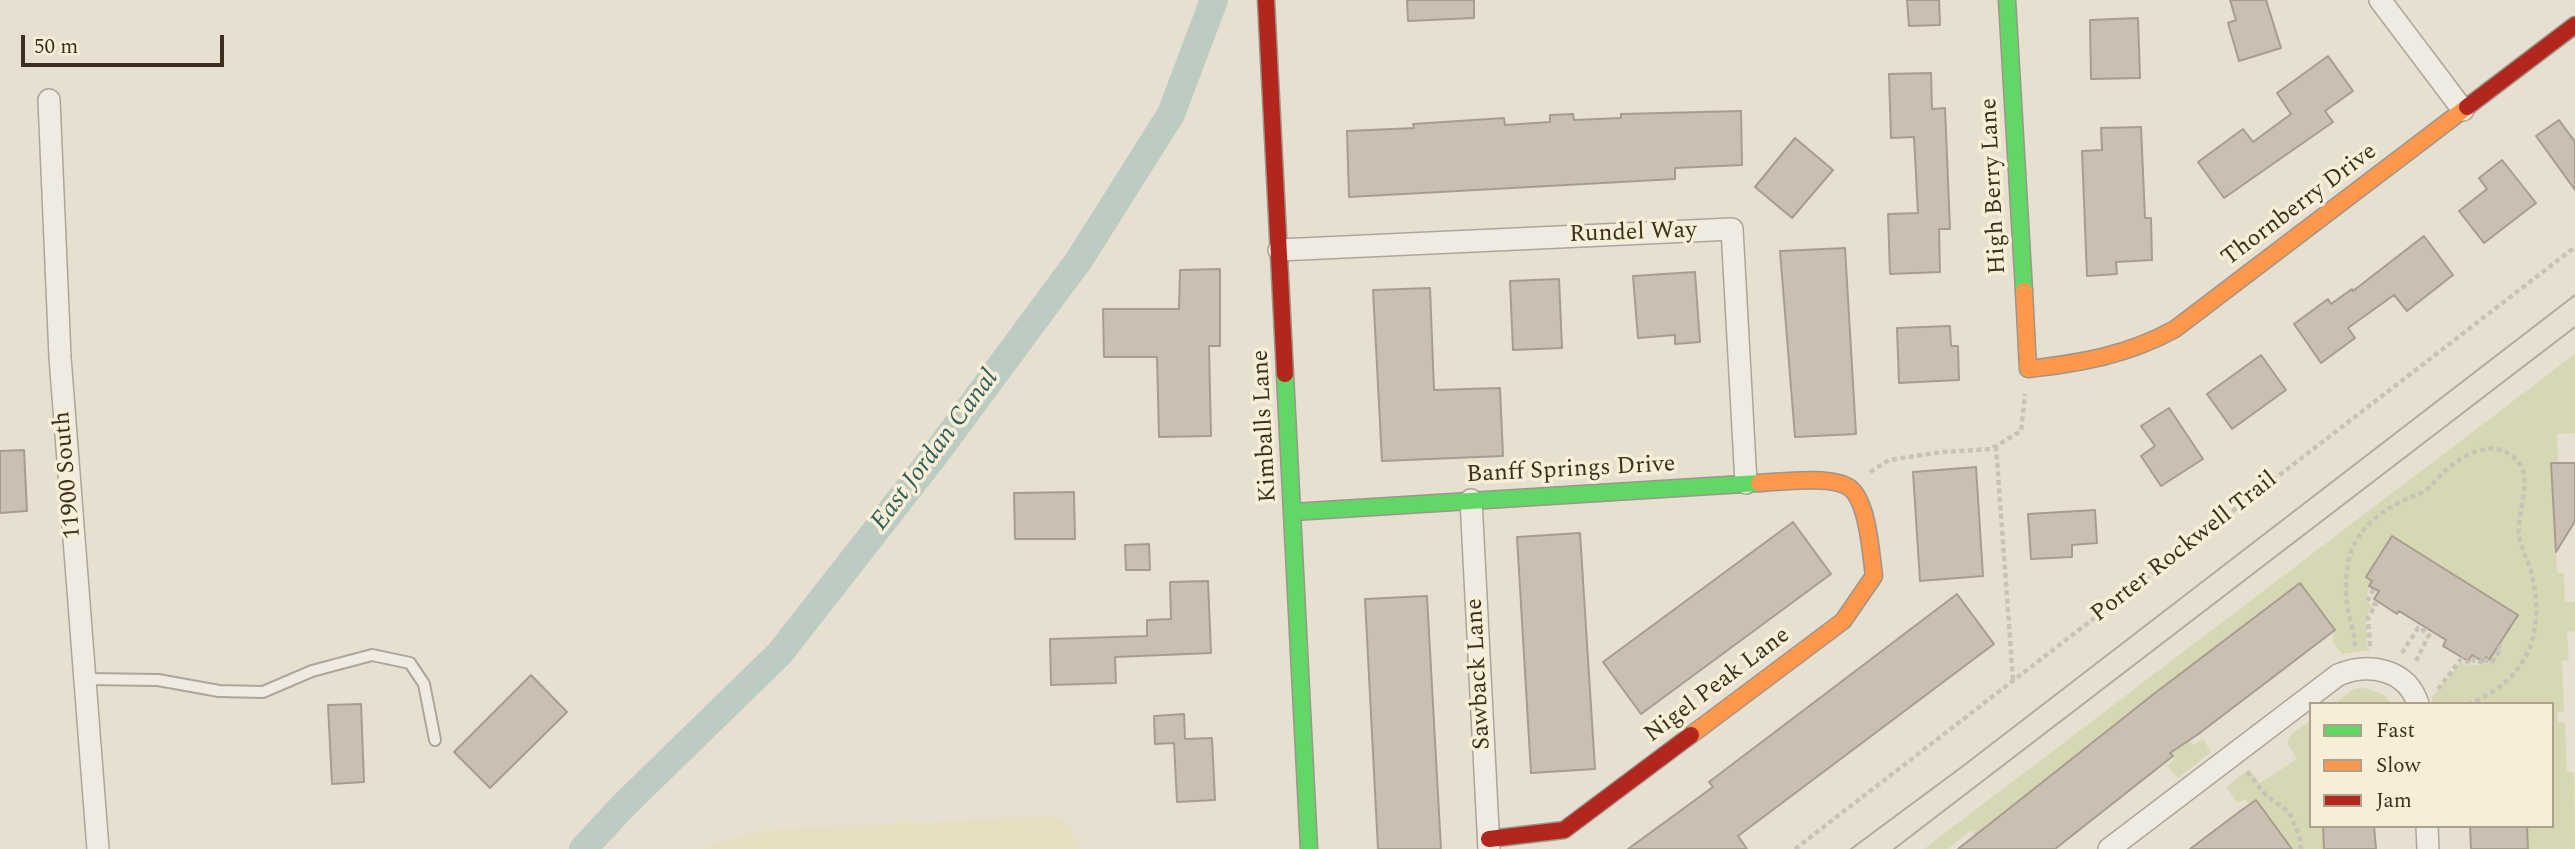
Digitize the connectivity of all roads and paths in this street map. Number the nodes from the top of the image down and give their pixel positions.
1 (1266, 0) edge
2 (2007, 0) edge
3 (2380, 0) edge
4 (2575, 25) edge
5 (49, 100) dead end
6 (2463, 110) junction
7 (2575, 247) edge
8 (1279, 250) junction
9 (2028, 369) junction
10 (1996, 446) junction
11 (1746, 484) junction
12 (1851, 489) junction
13 (1471, 500) junction
14 (1293, 512) junction
15 (2374, 589) dead end
16 (2498, 646) dead end
17 (2366, 651) dead end
18 (2355, 652) dead end
19 (2402, 668) junction
20 (87, 679) junction
21 (2013, 680) junction
22 (2425, 700) edge
23 (2473, 702) edge
24 (435, 740) dead end
25 (2242, 765) dead end
26 (2427, 828) edge
27 (1489, 844) edge
28 (98, 849) edge
29 (1310, 849) edge
30 (1795, 849) edge
31 (2109, 849) edge
32 (2301, 849) edge
33 (2428, 849) edge

1 - 8 street, Kimballs Lane
2 - 9 street, High Berry Lane
3 - 6 street
4 - 6 street, Thornberry Drive
5 - 20 street, 11900 South
6 - 9 street, Thornberry Drive
7 - 21 path, Porter Rockwell Trail
8 - 11 street, Rundel Way
8 - 14 street, Kimballs Lane
9 - 10 path
10 - 12 path
10 - 21 path
11 - 12 street, Banff Springs Drive
11 - 13 street, Banff Springs Drive
12 - 27 street, Nigel Peak Lane
13 - 14 street, Banff Springs Drive
13 - 27 street, Sawback Lane
14 - 29 street, Kimballs Lane
15 - 17 path
16 - 22 path
18 - 23 path
19 - 19 path
19 - 22 street
19 - 31 street
20 - 24 lane
20 - 28 street, 11900 South
21 - 30 path, Porter Rockwell Trail
25 - 32 path
26 - 33 street

